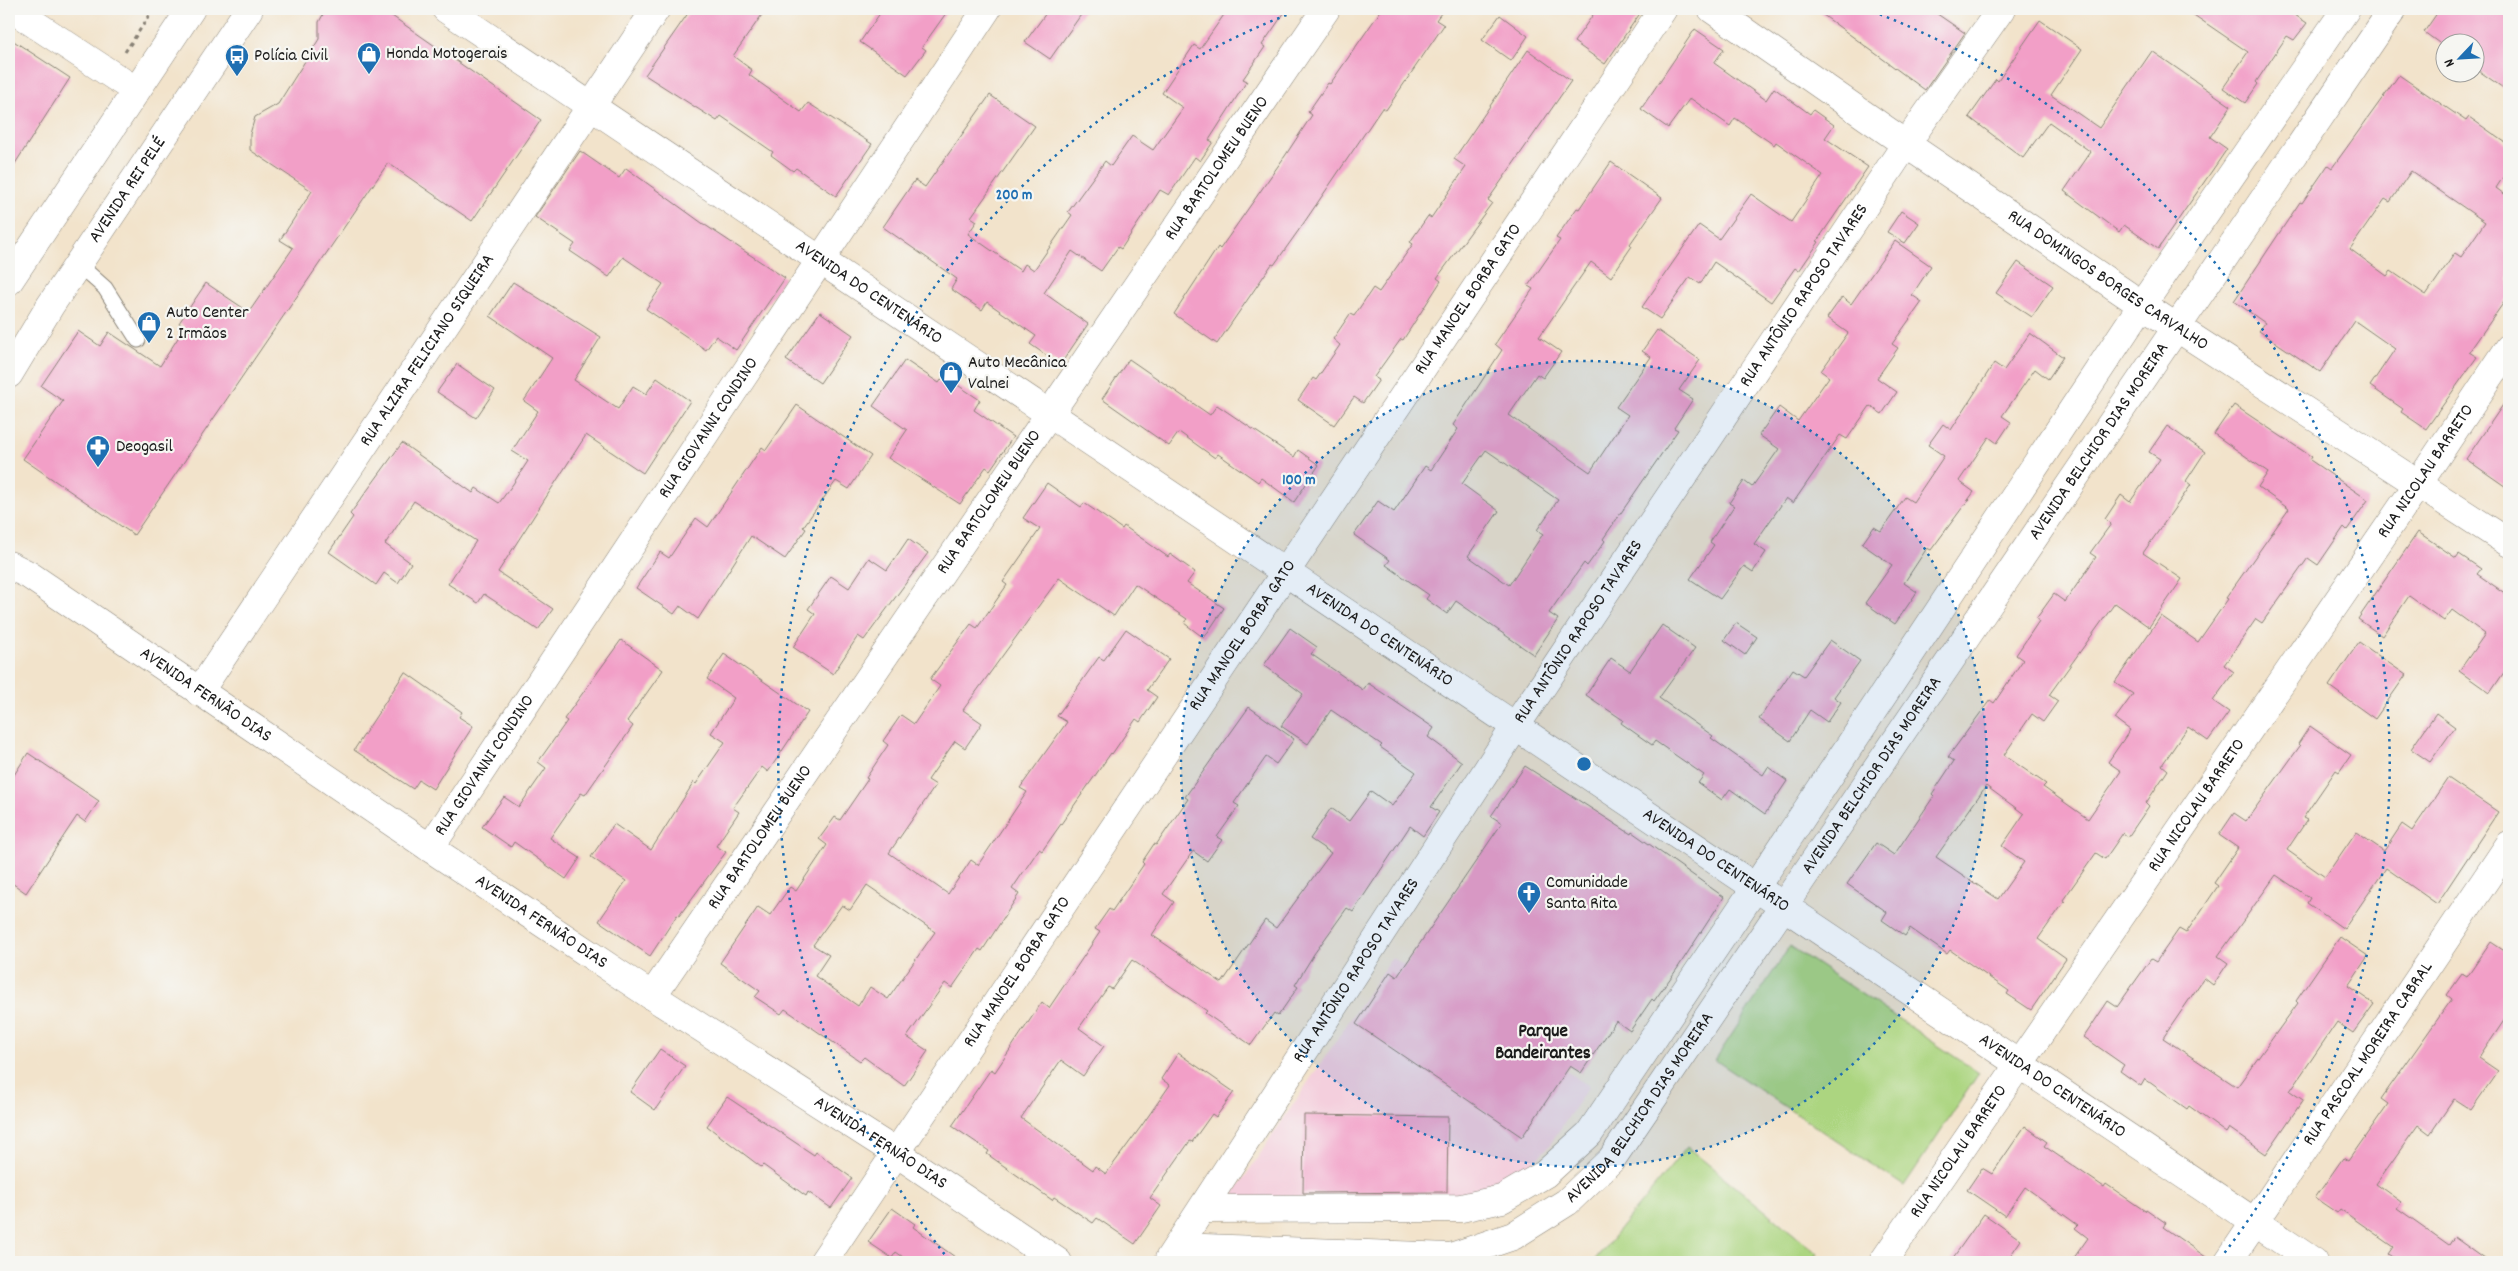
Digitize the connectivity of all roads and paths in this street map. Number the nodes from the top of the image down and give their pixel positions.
1 (12, 9) edge
2 (191, 9) edge
3 (249, 9) edge
4 (446, 9) edge
5 (656, 9) edge
6 (987, 9) edge
7 (1326, 9) edge
8 (1663, 9) edge
9 (1712, 9) edge
10 (2000, 9) edge
11 (2346, 9) edge
12 (2393, 9) edge
13 (135, 90) junction
14 (592, 107) junction
15 (1906, 144) junction
16 (820, 260) junction
17 (78, 264) junction
18 (9, 281) edge
19 (2142, 305) junction
20 (2176, 326) junction
21 (138, 340) dead end
22 (2509, 348) edge
23 (9, 374) edge
24 (1049, 414) junction
25 (2418, 484) junction
26 (2509, 543) edge
27 (9, 555) edge
28 (19, 570) edge
29 (1285, 572) junction
30 (199, 692) junction
31 (1515, 727) junction
32 (2509, 846) edge
33 (430, 848) junction
34 (1755, 888) junction
35 (1783, 906) junction
36 (652, 996) junction
37 (2018, 1064) junction
38 (895, 1152) junction
39 (1203, 1209) junction
40 (2254, 1222) junction
41 (1172, 1254) edge
42 (823, 1262) edge
43 (1058, 1262) edge
44 (1883, 1262) edge
45 (2228, 1262) edge
46 (2314, 1262) edge

1 - 13 street
2 - 13 street
3 - 17 street, AVENIDA REI PELÉ
4 - 14 street, AVENIDA DO CENTENÁRIO
5 - 14 street, RUA ALZIRA FELICIANO SIQUEIRA
6 - 16 street, RUA GIOVANNI CONDINO
7 - 24 street, RUA BARTOLOMEU BUENO
8 - 29 street, RUA MANOEL BORBA GATO
9 - 15 street, RUA DOMINGOS BORGES CARVALHO
10 - 15 street, RUA ANTÔNIO RAPOSO TAVARES
11 - 19 street, AVENIDA BELCHIOR DIAS MOREIRA
12 - 20 street, AVENIDA BELCHIOR DIAS MOREIRA
13 - 18 street
14 - 16 street, AVENIDA DO CENTENÁRIO
14 - 30 street, RUA ALZIRA FELICIANO SIQUEIRA
15 - 19 street, RUA DOMINGOS BORGES CARVALHO
15 - 31 street, RUA ANTÔNIO RAPOSO TAVARES
16 - 24 street, AVENIDA DO CENTENÁRIO
16 - 33 street, RUA GIOVANNI CONDINO
17 - 21 lane
17 - 23 street, AVENIDA REI PELÉ
19 - 20 street, RUA DOMINGOS BORGES CARVALHO
19 - 34 street, AVENIDA BELCHIOR DIAS MOREIRA
20 - 25 street, RUA DOMINGOS BORGES CARVALHO
20 - 35 street, AVENIDA BELCHIOR DIAS MOREIRA
22 - 25 street, RUA NICOLAU BARRETO
24 - 29 street, AVENIDA DO CENTENÁRIO
24 - 36 street, RUA BARTOLOMEU BUENO
25 - 26 street, RUA DOMINGOS BORGES CARVALHO
25 - 37 street, RUA NICOLAU BARRETO
27 - 28 street, AVENIDA FERNÃO DIAS
28 - 30 street, AVENIDA FERNÃO DIAS
29 - 31 street, AVENIDA DO CENTENÁRIO
29 - 38 street, RUA MANOEL BORBA GATO
30 - 33 street, AVENIDA FERNÃO DIAS
31 - 34 street, AVENIDA DO CENTENÁRIO
31 - 39 street, RUA ANTÔNIO RAPOSO TAVARES
32 - 40 street, RUA PASCOAL MOREIRA CABRAL
33 - 36 street, AVENIDA FERNÃO DIAS
34 - 35 street, AVENIDA DO CENTENÁRIO
34 - 39 street, AVENIDA BELCHIOR DIAS MOREIRA
35 - 37 street, AVENIDA DO CENTENÁRIO
35 - 41 street, AVENIDA BELCHIOR DIAS MOREIRA
36 - 38 street, AVENIDA FERNÃO DIAS
37 - 40 street, AVENIDA DO CENTENÁRIO
37 - 44 street, RUA NICOLAU BARRETO
38 - 42 street, RUA MANOEL BORBA GATO
38 - 43 street, AVENIDA FERNÃO DIAS
39 - 41 street, RUA ANTÔNIO RAPOSO TAVARES
40 - 45 street, RUA PASCOAL MOREIRA CABRAL
40 - 46 street, AVENIDA DO CENTENÁRIO

